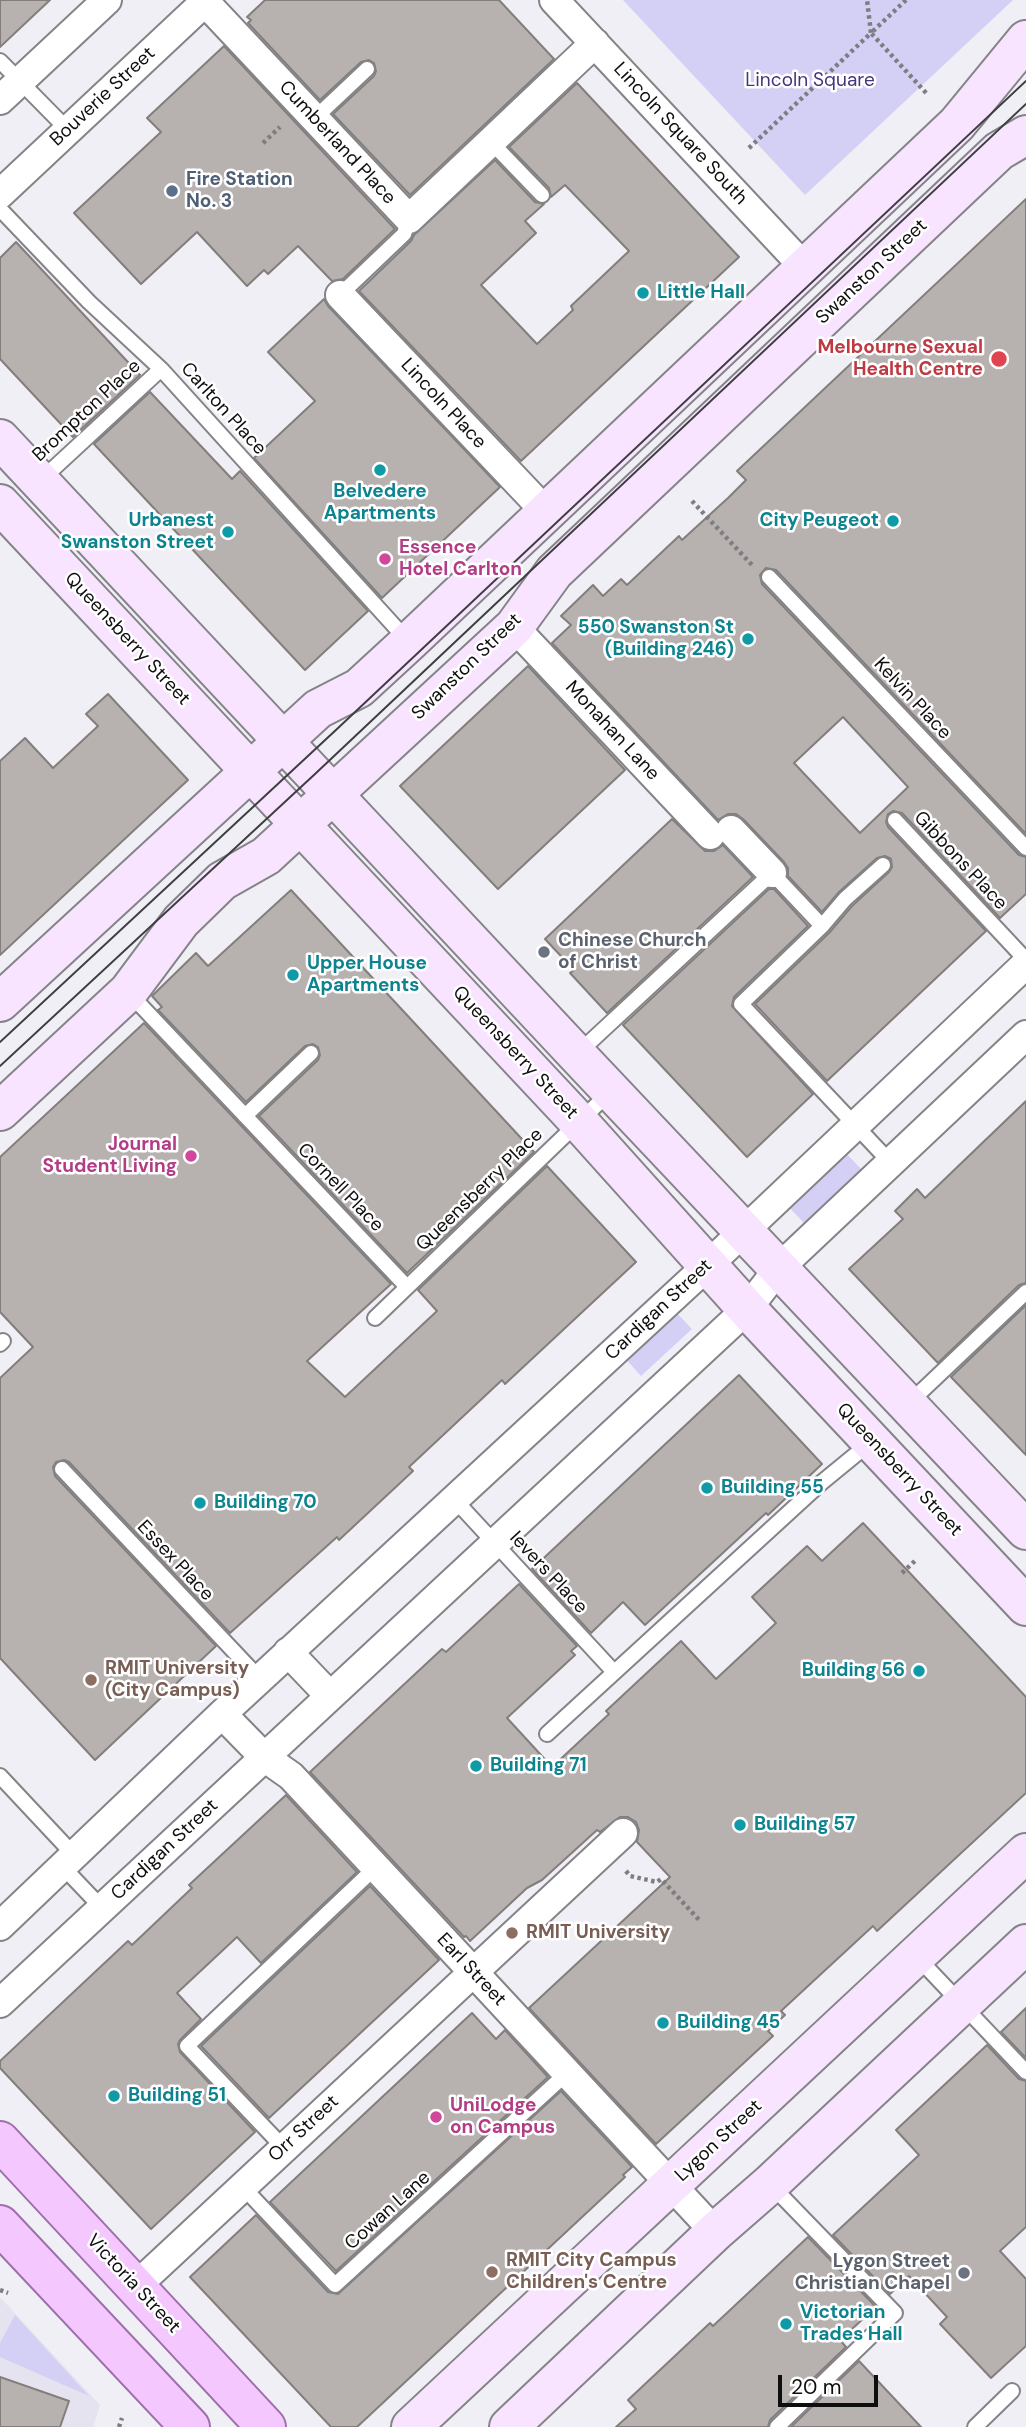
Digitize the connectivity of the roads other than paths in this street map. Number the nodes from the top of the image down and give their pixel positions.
1 (107, 0) edge
2 (554, 0) edge
3 (206, 1) edge
4 (1026, 40) edge
5 (595, 43) junction
6 (0, 61) edge
7 (367, 69) dead end
8 (10, 91) edge
9 (314, 118) junction
10 (68, 130) junction
11 (1024, 140) edge
12 (491, 142) junction
13 (0, 194) edge
14 (542, 195) dead end
15 (0, 209) edge
16 (409, 219) junction
17 (805, 268) junction
18 (341, 295) joint
19 (161, 369) junction
20 (0, 439) edge
21 (40, 481) junction
22 (3, 508) edge
23 (546, 512) junction
24 (769, 577) road end
25 (514, 627) junction
26 (409, 642) junction
27 (284, 740) junction
28 (251, 770) junction
29 (333, 794) junction
30 (895, 820) dead end
31 (301, 824) junction
32 (1026, 848) edge
33 (883, 865) dead end
34 (772, 873) junction
35 (822, 926) junction
36 (1026, 962) edge
37 (128, 992) junction
38 (0, 1002) edge
39 (1026, 1035) edge
40 (311, 1053) dead end
41 (577, 1055) junction
42 (611, 1091) junction
43 (0, 1111) edge
44 (245, 1116) junction
45 (579, 1122) junction
46 (855, 1125) junction
47 (890, 1162) junction
48 (744, 1230) junction
49 (707, 1266) junction
50 (779, 1268) junction
51 (407, 1287) junction
52 (1026, 1292) edge
53 (747, 1309) junction
54 (375, 1318) dead end
55 (907, 1405) junction
56 (872, 1442) junction
57 (62, 1469) dead end
58 (454, 1499) junction
59 (1026, 1530) edge
60 (495, 1543) junction
61 (1026, 1606) edge
62 (288, 1652) junction
63 (614, 1672) junction
64 (260, 1679) junction
65 (330, 1696) junction
66 (222, 1714) junction
67 (547, 1734) dead end
68 (264, 1757) junction
69 (0, 1776) edge
70 (623, 1833) dead end
71 (1026, 1853) edge
72 (68, 1860) junction
73 (377, 1866) junction
74 (102, 1908) junction
75 (0, 1926) edge
76 (1026, 1944) edge
77 (916, 1956) junction
78 (474, 1972) junction
79 (0, 2003) edge
80 (962, 2005) junction
81 (1026, 2072) edge
82 (567, 2073) junction
83 (0, 2141) edge
84 (284, 2148) junction
85 (770, 2184) junction
86 (672, 2185) junction
87 (242, 2186) junction
88 (0, 2225) edge
89 (715, 2232) junction
90 (135, 2287) junction
91 (1012, 2391) dead end
92 (190, 2427) edge
93 (265, 2427) edge
94 (411, 2427) edge
95 (509, 2427) edge
96 (777, 2427) edge
97 (975, 2427) edge

1 - 8 street
2 - 5 street, Lincoln Square South
3 - 9 street, Cumberland Place
3 - 10 street, Bouverie Street
4 - 17 street
5 - 12 street, Cumberland Place
5 - 17 street, Lincoln Square South
6 - 8 lane
7 - 9 lane
8 - 10 lane
9 - 16 street, Cumberland Place
10 - 13 street, Bouverie Street
11 - 25 street, Swanston Street
12 - 14 lane
12 - 16 street, Cumberland Place
15 - 19 lane, Carlton Place
16 - 18 lane
17 - 23 street
18 - 23 street, Lincoln Place
19 - 21 lane, Brompton Place
19 - 26 lane, Carlton Place
20 - 21 street
21 - 22 street
21 - 27 street
22 - 28 street, Queensberry Street
23 - 26 street
24 - 32 lane, Kelvin Place
25 - 29 street, Swanston Street
25 - 34 street, Monahan Lane
26 - 27 street
27 - 28 street
27 - 29 street
28 - 31 street, Queensberry Street
28 - 38 street
29 - 31 street, Swanston Street
29 - 41 street
30 - 36 lane, Gibbons Place
31 - 37 street, Swanston Street
31 - 45 street, Queensberry Street
33 - 35 lane
34 - 35 lane
34 - 41 lane
35 - 46 lane
36 - 46 street, Cardigan Street
37 - 43 street, Swanston Street
37 - 44 lane, Cornell Place
39 - 47 street, Cardigan Street
40 - 44 lane
41 - 42 street
42 - 45 lane, Queensberry Place
42 - 48 street
44 - 51 lane, Cornell Place
45 - 49 street, Queensberry Street
45 - 51 lane, Queensberry Place
46 - 47 lane
46 - 48 street, Cardigan Street
47 - 50 street, Cardigan Street
48 - 49 street, Cardigan Street
48 - 50 street
49 - 53 street, Queensberry Street
49 - 58 street, Cardigan Street
50 - 53 street, Cardigan Street
50 - 55 street
51 - 54 lane, Queensberry Place
52 - 55 lane
53 - 56 street, Queensberry Street
53 - 60 street, Cardigan Street
55 - 56 street
55 - 59 street
56 - 61 street, Queensberry Street
56 - 63 lane
57 - 64 lane, Essex Place
58 - 60 lane, Ievers Place
58 - 62 street, Cardigan Street
60 - 63 lane, Ievers Place
60 - 65 street, Cardigan Street
62 - 64 street, Cardigan Street
62 - 65 street
63 - 67 lane
64 - 66 street, Cardigan Street
65 - 68 street, Cardigan Street
66 - 68 street, Earl Street
66 - 72 street, Cardigan Street
68 - 73 street, Earl Street
68 - 74 street, Cardigan Street
69 - 72 lane
70 - 78 street, Orr Street
71 - 77 street, Lygon Street
72 - 74 lane
72 - 75 street, Cardigan Street
73 - 78 street, Earl Street
73 - 84 lane
74 - 79 street, Cardigan Street
76 - 80 street
77 - 80 lane
77 - 86 street, Lygon Street
78 - 82 street, Earl Street
78 - 84 street, Orr Street
80 - 81 lane
80 - 85 street
82 - 86 street, Earl Street
82 - 87 lane, Cowan Lane
83 - 90 main road, Victoria Street
84 - 87 street, Orr Street
85 - 89 street
85 - 96 lane
86 - 89 street, Earl Street
86 - 94 street, Lygon Street
87 - 90 street, Orr Street
88 - 92 main road
89 - 95 street
90 - 93 main road, Victoria Street
91 - 97 lane

